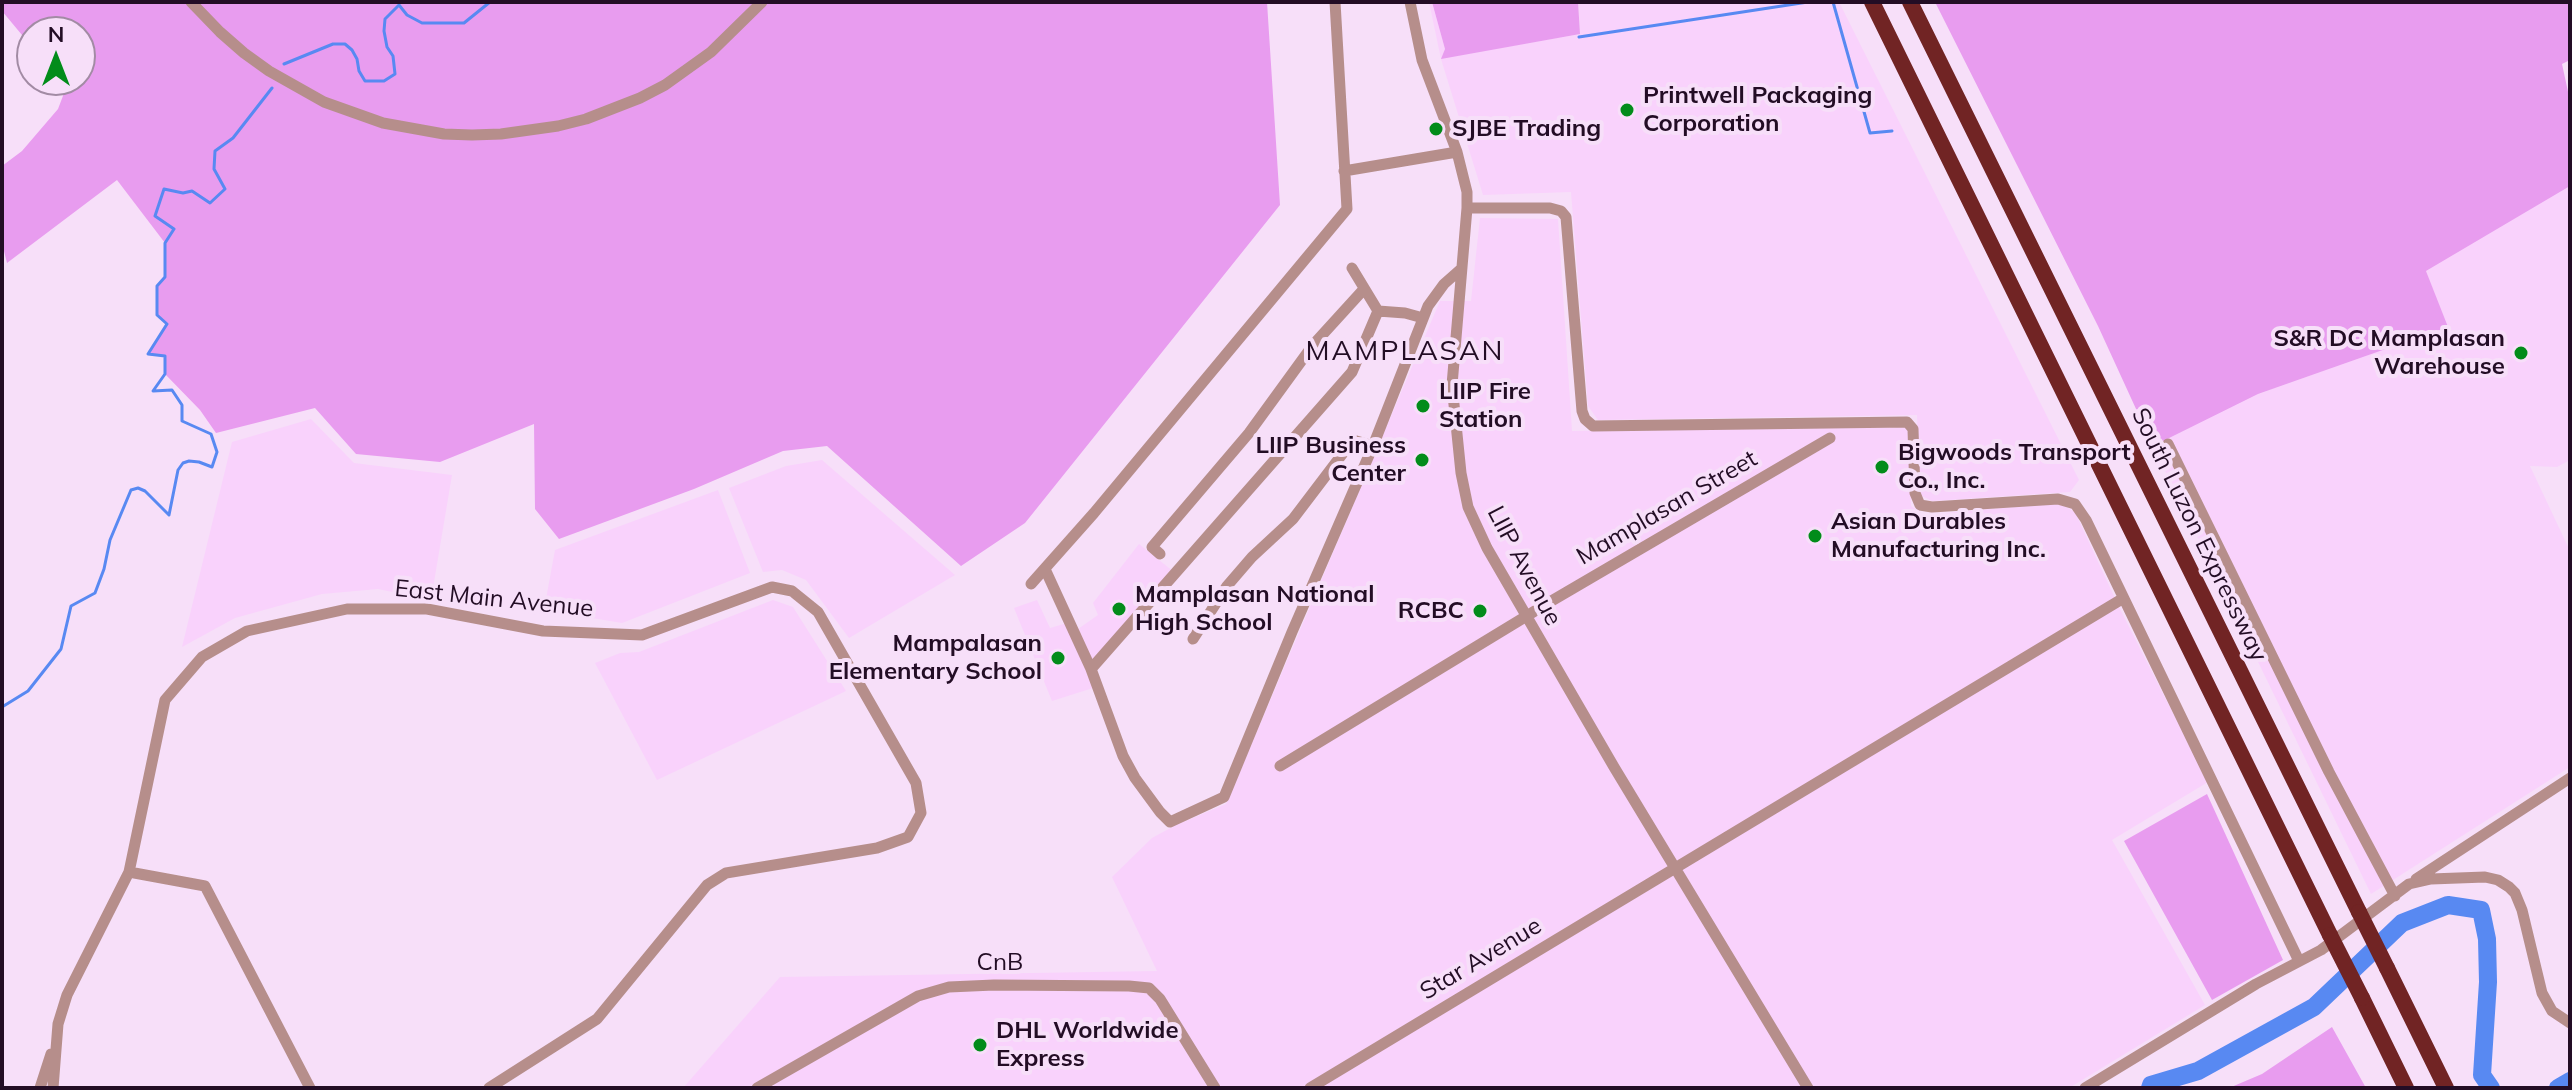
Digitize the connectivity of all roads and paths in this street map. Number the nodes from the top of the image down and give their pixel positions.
1 (191, 2) edge
2 (762, 2) edge
3 (1335, 2) edge
4 (1410, 2) edge
5 (1872, 2) edge
6 (1910, 2) edge
7 (1457, 152) junction
8 (1344, 171) junction
9 (1467, 208) junction
10 (1352, 268) dead end
11 (1461, 269) junction
12 (1364, 289) junction
13 (1378, 311) junction
14 (1423, 318) junction
15 (1830, 438) dead end
16 (2168, 444) dead end
17 (1373, 446) junction
18 (1160, 554) dead end
19 (1045, 569) junction
20 (1031, 584) dead end
21 (2122, 599) junction
22 (1526, 617) junction
23 (1193, 639) dead end
24 (1091, 669) junction
25 (1280, 766) dead end
26 (2570, 778) edge
27 (1675, 868) junction
28 (129, 872) junction
29 (2409, 884) junction
30 (2395, 896) junction
31 (2299, 961) junction
32 (2570, 1023) edge
33 (54, 1046) junction
34 (2108, 1074) junction
35 (40, 1088) edge
36 (53, 1088) edge
37 (310, 1088) edge
38 (489, 1088) edge
39 (757, 1088) edge
40 (1215, 1088) edge
41 (1310, 1088) edge
42 (1808, 1088) edge
43 (2085, 1088) edge
44 (2109, 1088) edge
45 (2406, 1088) edge
46 (2446, 1088) edge

1 - 2 street
3 - 8 street
4 - 7 street, LIIP Avenue
5 - 45 highway, bridge
6 - 46 highway, South Luzon Expressway, bridge
7 - 8 street
7 - 9 street, LIIP Avenue
8 - 19 street
9 - 11 street, LIIP Avenue
9 - 21 street
10 - 12 street
11 - 14 street
11 - 22 street, LIIP Avenue
12 - 13 street
12 - 18 street
13 - 14 street
13 - 24 street
14 - 17 street
15 - 22 street, Mamplasan Street
16 - 30 street
17 - 23 street
17 - 24 street
19 - 20 street
19 - 24 street
21 - 27 street, Star Avenue
21 - 31 street
22 - 25 street, Mamplasan Street
22 - 27 street, LIIP Avenue
26 - 29 street
27 - 41 street, Star Avenue
27 - 42 street, LIIP Avenue
28 - 33 street, East Main Avenue
28 - 37 street
28 - 38 street, East Main Avenue
29 - 30 street
29 - 32 street
30 - 31 street
31 - 34 street
33 - 35 street, East Main Avenue
33 - 36 street, East Main Avenue
34 - 43 street
34 - 44 street
39 - 40 street, CnB

